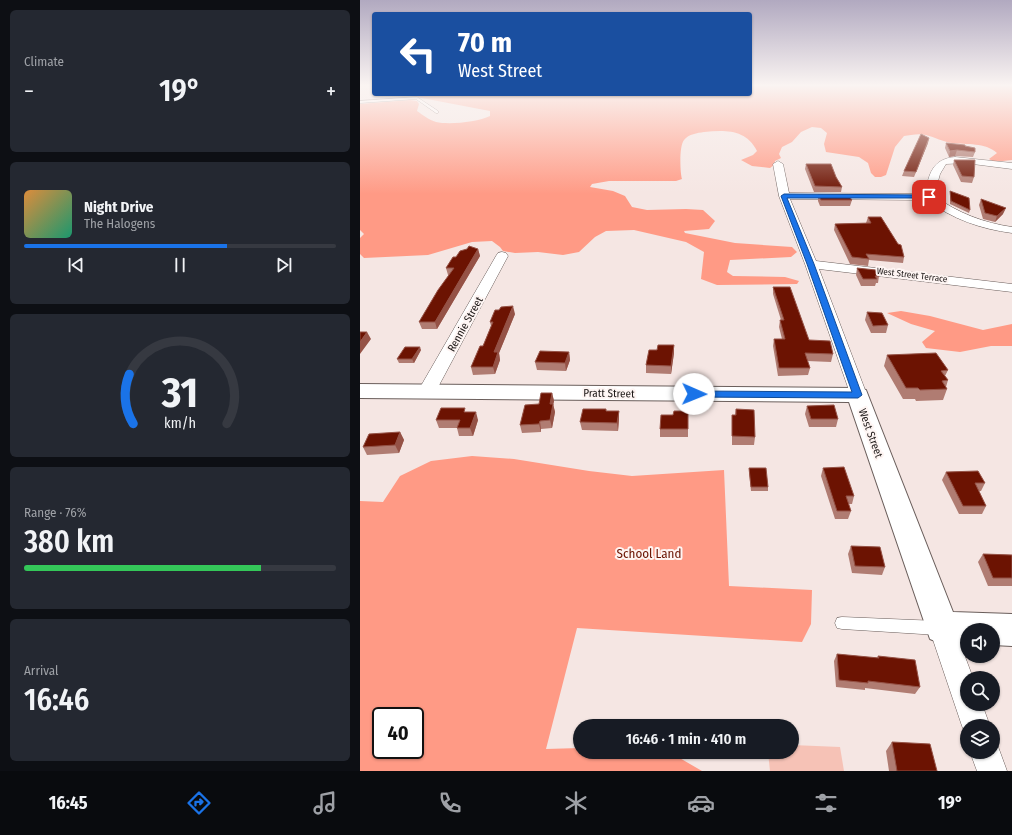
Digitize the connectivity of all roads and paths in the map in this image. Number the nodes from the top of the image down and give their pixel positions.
1 (778, 164) dead end
2 (1012, 166) edge
3 (784, 196) junction
4 (929, 197) junction
5 (1012, 230) edge
6 (502, 256) dead end
7 (811, 264) junction
8 (1012, 288) edge
9 (360, 391) edge
10 (427, 391) junction
11 (858, 395) junction
12 (842, 623) dead end
13 (942, 628) junction
14 (1012, 630) edge
15 (960, 681) edge
16 (988, 759) edge
17 (992, 771) edge

1 - 3 street, West Street
2 - 4 street
3 - 4 street
3 - 7 street, West Street
4 - 5 street
6 - 10 street, Rennie Street
7 - 8 street, West Street Terrace
7 - 11 street, West Street
9 - 10 street, Pratt Street
10 - 11 street, Pratt Street
11 - 13 street, West Street
12 - 13 lane
13 - 14 street
13 - 15 street, West Street
16 - 17 street

